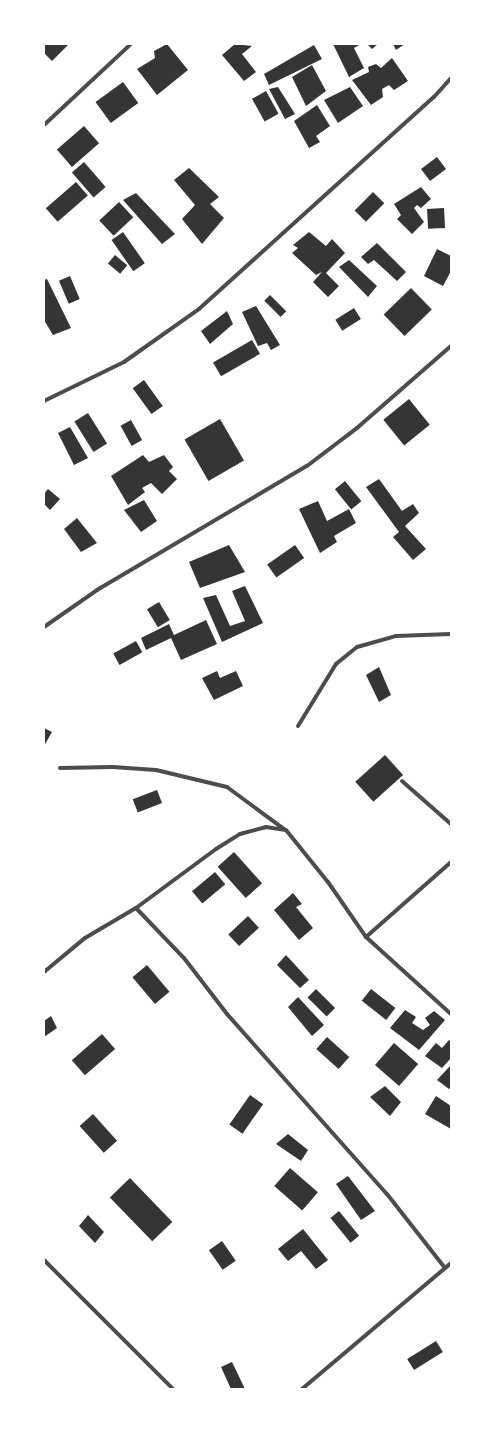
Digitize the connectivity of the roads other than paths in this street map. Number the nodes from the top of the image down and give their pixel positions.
1 (131, 44) edge
2 (451, 78) edge
3 (44, 125) edge
4 (451, 346) edge
5 (44, 401) edge
6 (44, 626) edge
7 (451, 634) edge
8 (298, 726) dead end
9 (60, 768) dead end
10 (402, 781) dead end
11 (451, 824) edge
12 (286, 830) junction
13 (451, 862) edge
14 (136, 908) junction
15 (366, 937) junction
16 (44, 972) edge
17 (451, 1014) edge
18 (44, 1260) edge
19 (451, 1263) edge
20 (445, 1268) junction
21 (173, 1389) edge
22 (302, 1389) edge

1 - 3 street
2 - 5 street
4 - 6 street
7 - 8 street
9 - 12 street
10 - 11 street
12 - 14 street
12 - 15 street
13 - 15 street
14 - 16 street
14 - 20 street
15 - 17 street
18 - 21 street
19 - 20 street
20 - 22 street

